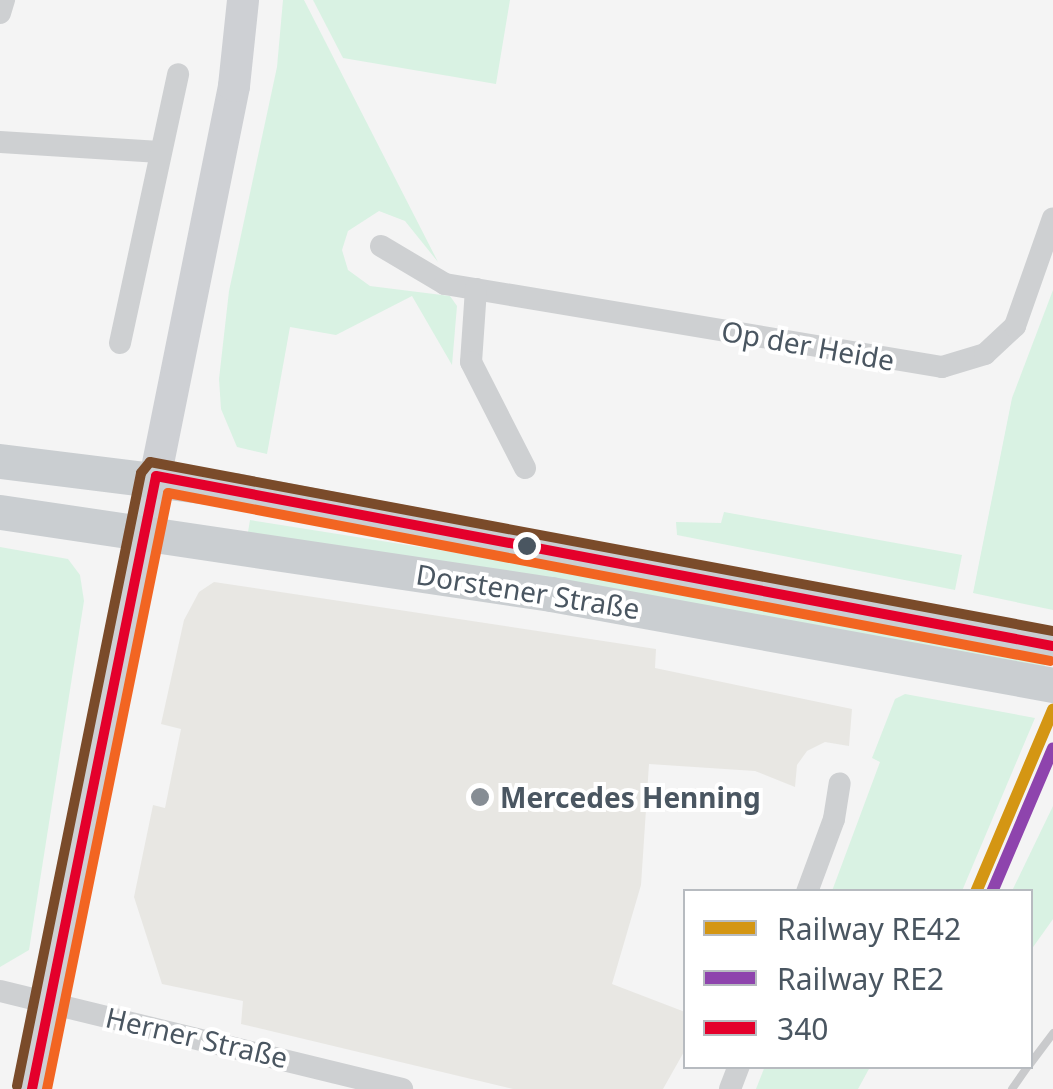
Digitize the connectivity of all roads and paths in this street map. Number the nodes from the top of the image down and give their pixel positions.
1 (4, 0) edge
2 (243, 0) edge
3 (0, 13) edge
4 (178, 74) dead end
5 (0, 142) edge
6 (160, 152) junction
7 (1053, 218) edge
8 (380, 246) dead end
9 (476, 289) junction
10 (120, 343) dead end
11 (0, 461) edge
12 (525, 468) dead end
13 (156, 476) junction
14 (0, 512) edge
15 (144, 530) junction
16 (1053, 646) edge
17 (1053, 686) edge
18 (840, 783) dead end
19 (807, 889) edge
20 (0, 991) edge
21 (50, 1002) junction
22 (32, 1089) edge
23 (402, 1089) edge

1 - 3 street
2 - 13 main road
4 - 6 street
5 - 6 street
6 - 10 street
7 - 9 street, Op der Heide
8 - 9 street, Op der Heide
9 - 12 street
11 - 13 main road, Dorstener Straße
13 - 15 main road
13 - 16 main road, Dorstener Straße
14 - 15 main road, Dorstener Straße
15 - 17 main road, Dorstener Straße
15 - 21 main road
18 - 19 street
20 - 21 street, Herner Straße
21 - 22 main road
21 - 23 street, Herner Straße

